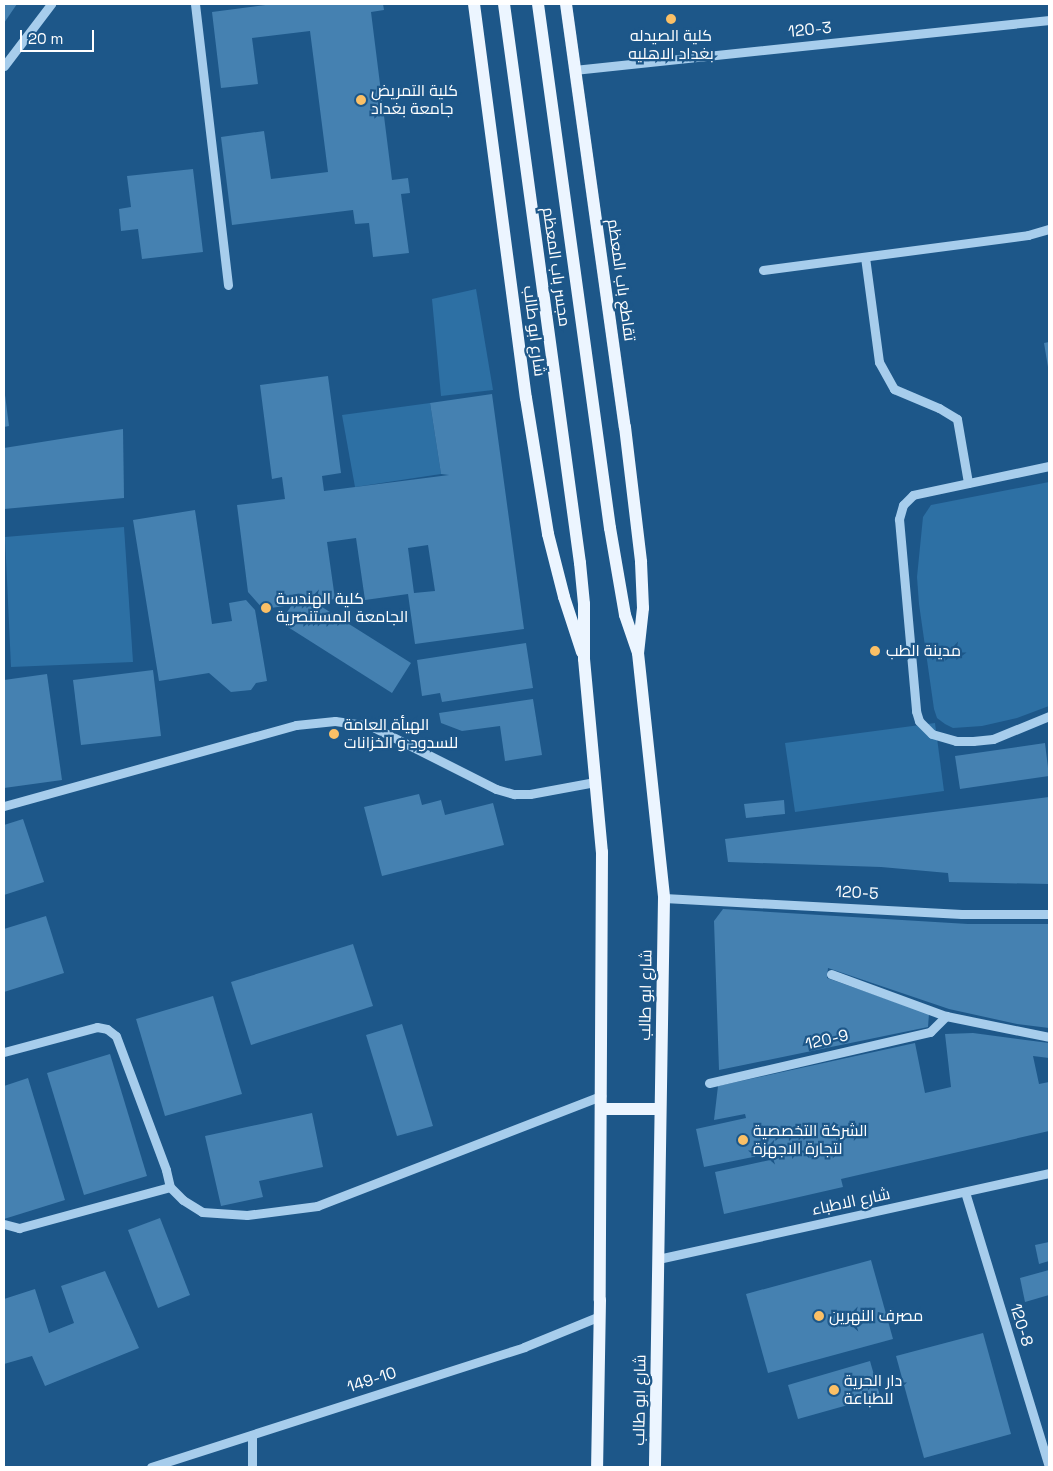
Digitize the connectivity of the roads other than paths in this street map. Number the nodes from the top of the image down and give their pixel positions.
1 (51, 4) edge
2 (195, 4) edge
3 (474, 4) edge
4 (504, 4) edge
5 (538, 4) edge
6 (566, 4) edge
7 (1049, 20) edge
8 (4, 66) edge
9 (574, 70) junction
10 (1049, 230) edge
11 (865, 257) junction
12 (763, 270) dead end
13 (228, 285) dead end
14 (1049, 466) edge
15 (968, 483) junction
16 (610, 528) joint
17 (575, 534) joint
18 (638, 653) junction
19 (584, 659) junction
20 (1049, 716) edge
21 (596, 782) junction
22 (4, 806) edge
23 (664, 898) junction
24 (1049, 914) edge
25 (831, 974) dead end
26 (946, 1016) junction
27 (1049, 1037) edge
28 (4, 1052) edge
29 (709, 1083) dead end
30 (601, 1096) junction
31 (601, 1109) junction
32 (660, 1109) junction
33 (1049, 1172) edge
34 (170, 1187) junction
35 (965, 1192) junction
36 (4, 1224) edge
37 (658, 1259) junction
38 (600, 1316) junction
39 (252, 1435) junction
40 (151, 1467) edge
41 (252, 1467) edge
42 (597, 1467) edge
43 (655, 1467) edge
44 (1049, 1467) edge

1 - 8 street
2 - 13 street
3 - 19 main road, شارع ابو طالب
4 - 17 main road, مجسر باب المعظم
5 - 16 main road, مجسر باب المعظم
6 - 9 main road, تقاطع باب المعظم
7 - 9 street, 120-3
9 - 18 main road, تقاطع باب المعظم
10 - 11 street
11 - 12 street
11 - 15 street
14 - 15 street
15 - 20 street
16 - 18 main road, شارع ابو طالب
17 - 19 main road, شارع ابو طالب
18 - 23 main road, شارع ابو طالب
19 - 21 main road, شارع ابو طالب
21 - 22 street
21 - 30 main road, شارع ابو طالب
23 - 24 street, 120-5
23 - 32 main road, شارع ابو طالب
25 - 26 street
26 - 27 street
26 - 29 street, 120-9
28 - 34 street
30 - 31 main road, شارع ابو طالب
30 - 34 street
31 - 32 main road
31 - 38 main road, شارع ابو طالب
32 - 37 main road, شارع ابو طالب
33 - 35 street, شارع الاطباء
34 - 36 street
35 - 37 street, شارع الاطباء
35 - 44 street, 120-8
37 - 43 main road, شارع ابو طالب
38 - 39 street, 149-10
38 - 42 main road, شارع ابو طالب
39 - 40 street, 149-10
39 - 41 street

